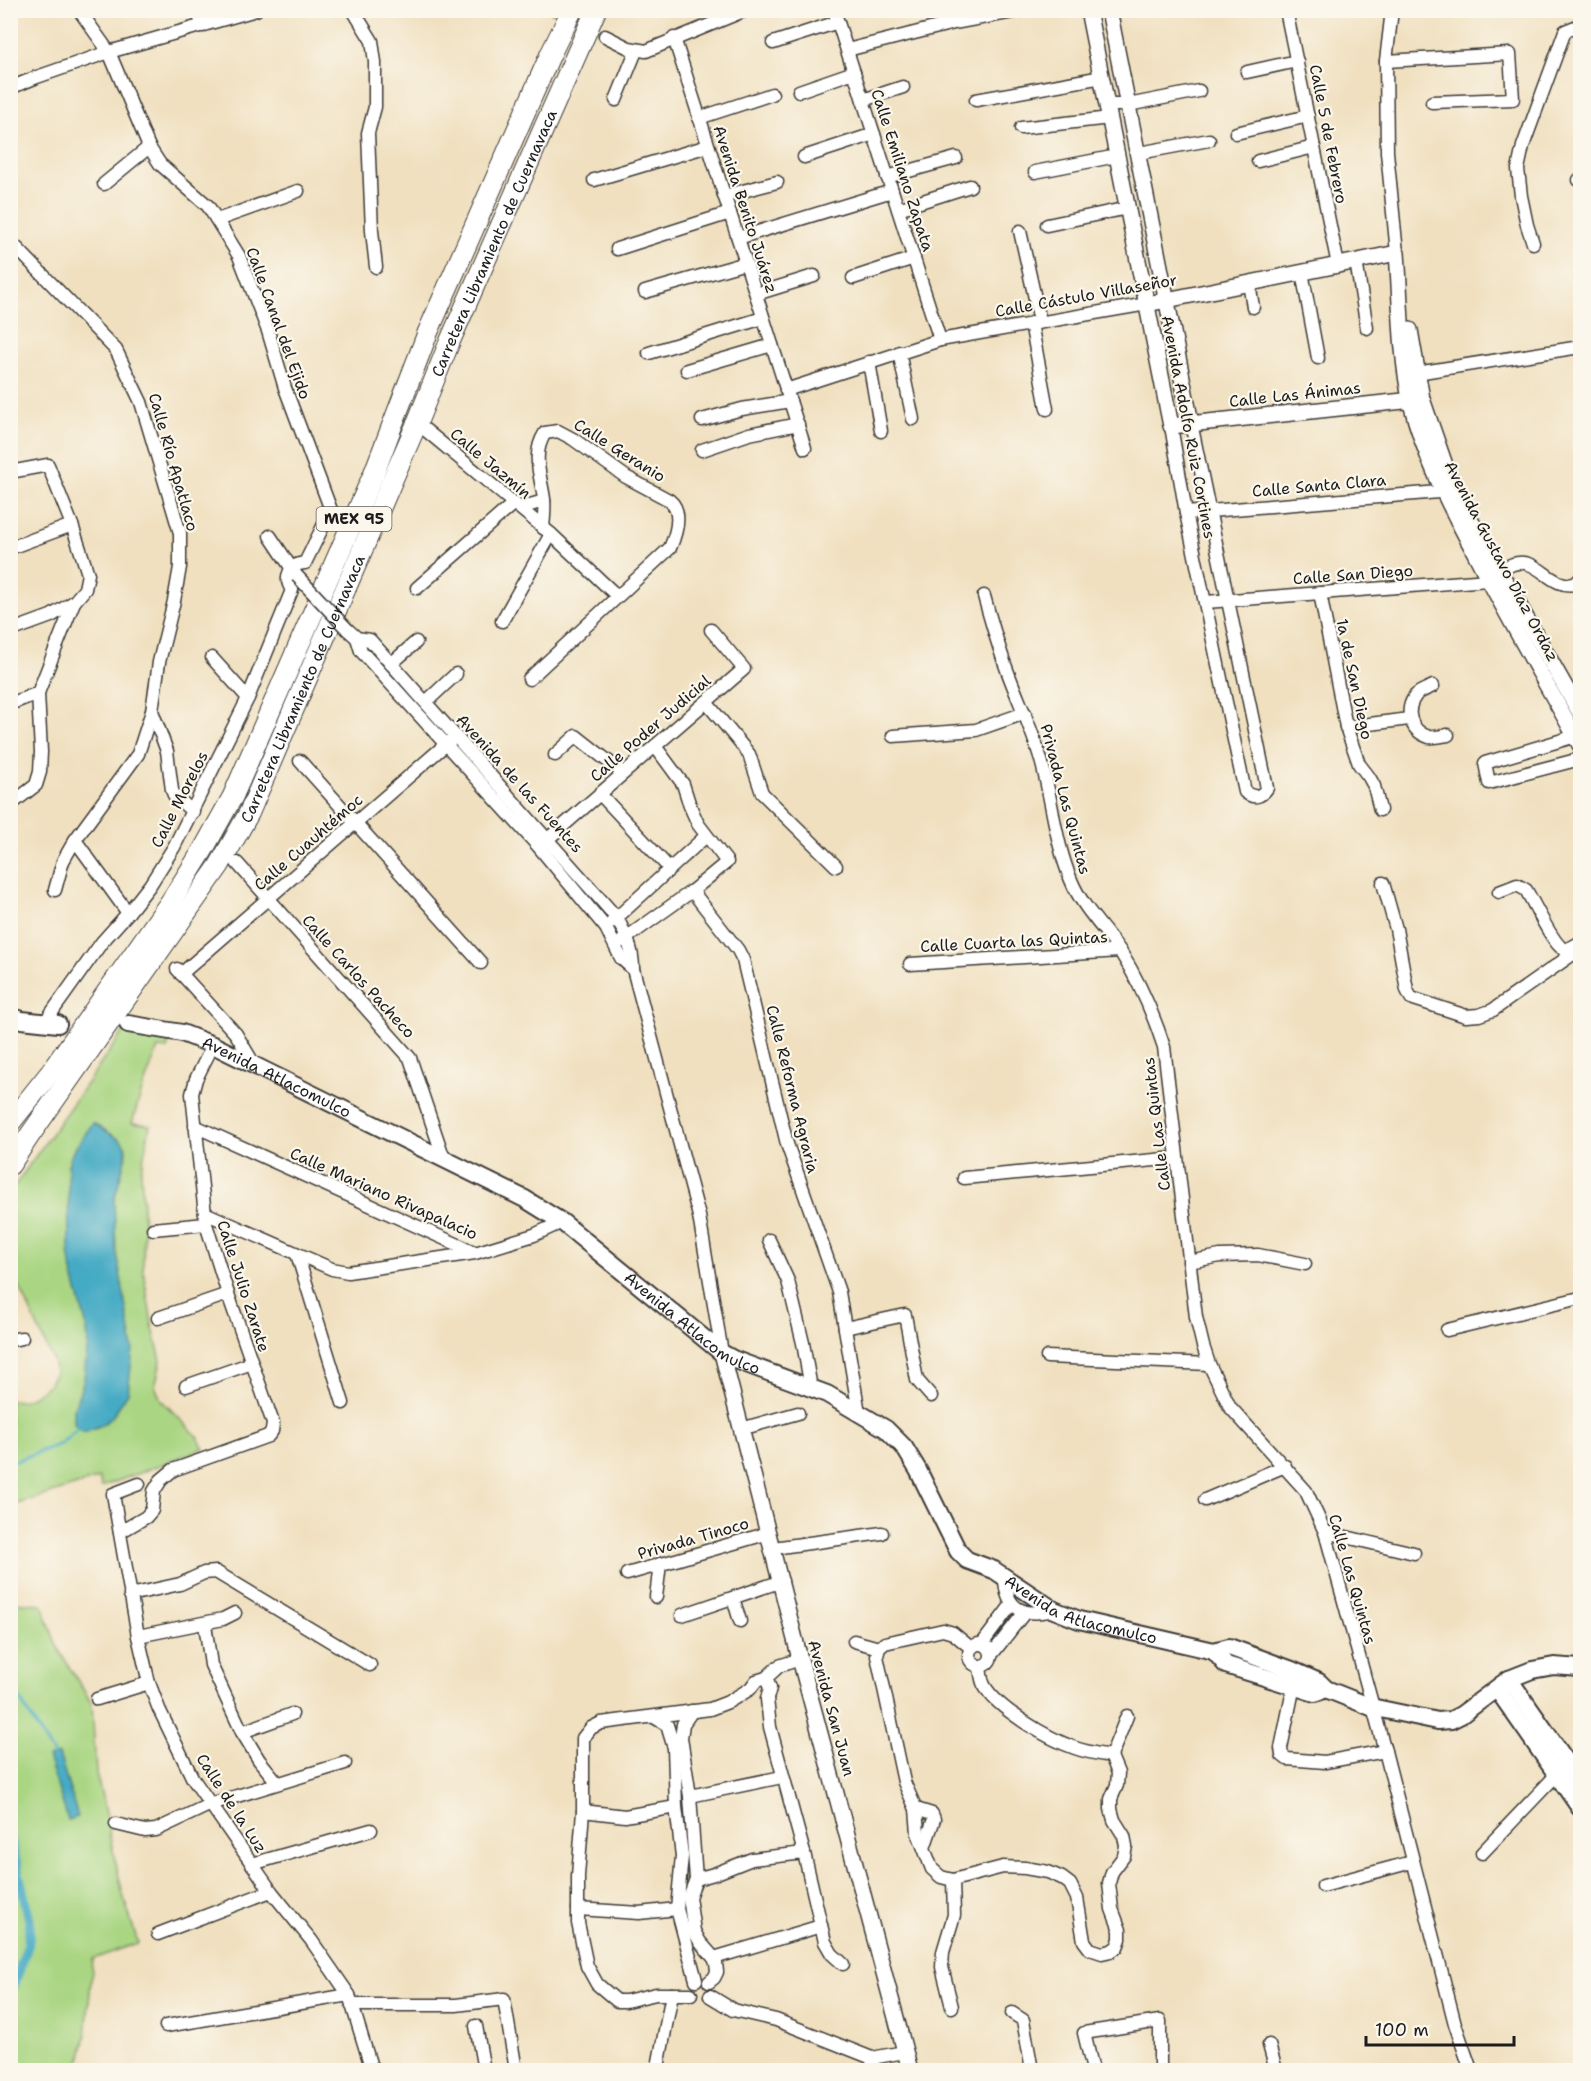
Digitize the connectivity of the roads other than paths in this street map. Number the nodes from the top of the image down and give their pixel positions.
1 (79, 10) edge
2 (198, 10) edge
3 (256, 10) edge
4 (353, 10) edge
5 (572, 10) edge
6 (596, 10) edge
7 (746, 10) edge
8 (1025, 10) edge
9 (1088, 10) edge
10 (1109, 10) edge
11 (1286, 10) edge
12 (1392, 10) edge
13 (725, 14) edge
14 (836, 16) edge
15 (1581, 25) edge
16 (203, 26) junction
17 (604, 36) tunnel mouth
18 (674, 38) junction
19 (773, 43) dead end
20 (847, 50) junction
21 (636, 51) junction
22 (109, 52) junction
23 (1297, 61) junction
24 (1386, 61) junction
25 (854, 72) junction
26 (1247, 72) dead end
27 (10, 76) edge
28 (1101, 77) junction
29 (23, 83) junction
30 (903, 87) dead end
31 (10, 88) edge
32 (799, 91) dead end
33 (1199, 91) dead end
34 (772, 94) dead end
35 (616, 100) dead end
36 (863, 100) junction
37 (976, 100) dead end
38 (1432, 102) dead end
39 (1128, 105) junction
40 (1109, 112) junction
41 (1308, 116) junction
42 (699, 118) junction
43 (1022, 128) dead end
44 (1236, 133) dead end
45 (874, 134) junction
46 (1209, 140) dead end
47 (708, 146) junction
48 (149, 147) junction
49 (1314, 147) junction
50 (1139, 153) junction
51 (1118, 156) junction
52 (804, 157) dead end
53 (956, 158) dead end
54 (1258, 161) dead end
55 (1035, 172) dead end
56 (891, 176) junction
57 (594, 180) dead end
58 (777, 182) dead end
59 (104, 184) dead end
60 (970, 186) dead end
61 (298, 191) dead end
62 (892, 191) junction
63 (724, 196) junction
64 (1128, 208) junction
65 (898, 209) junction
66 (730, 213) junction
67 (217, 220) junction
68 (1047, 225) dead end
69 (1020, 231) dead end
70 (738, 238) junction
71 (10, 241) edge
72 (1533, 243) dead end
73 (617, 249) dead end
74 (1397, 253) junction
75 (914, 258) junction
76 (1356, 261) junction
77 (746, 263) junction
78 (1338, 265) junction
79 (376, 267) dead end
80 (1302, 272) junction
81 (814, 276) dead end
82 (853, 278) dead end
83 (1249, 283) junction
84 (645, 292) dead end
85 (756, 294) junction
86 (1167, 300) junction
87 (1147, 304) junction
88 (1253, 307) dead end
89 (763, 318) junction
90 (1035, 322) junction
91 (1367, 328) dead end
92 (940, 340) junction
93 (772, 345) junction
94 (1581, 347) edge
95 (899, 352) junction
96 (649, 353) dead end
97 (1318, 358) dead end
98 (869, 362) junction
99 (687, 370) dead end
100 (1412, 374) junction
101 (788, 395) junction
102 (1417, 400) junction
103 (1047, 409) dead end
104 (913, 419) dead end
105 (702, 420) dead end
106 (417, 423) junction
107 (1191, 423) junction
108 (798, 424) junction
109 (1171, 426) junction
110 (881, 431) dead end
111 (805, 448) dead end
112 (702, 450) dead end
113 (10, 472) edge
114 (1448, 491) junction
115 (544, 501) junction
116 (517, 505) junction
117 (1209, 511) junction
118 (1186, 513) junction
119 (72, 525) junction
120 (547, 531) junction
121 (270, 536) dead end
122 (10, 548) edge
123 (294, 572) junction
124 (1494, 576) junction
125 (1581, 579) edge
126 (417, 588) dead end
127 (1320, 593) junction
128 (617, 596) junction
129 (984, 596) dead end
130 (1228, 600) junction
131 (74, 602) junction
132 (1206, 602) junction
133 (502, 621) dead end
134 (711, 630) dead end
135 (10, 631) edge
136 (357, 638) junction
137 (416, 642) dead end
138 (212, 658) dead end
139 (391, 664) junction
140 (456, 674) dead end
141 (529, 679) dead end
142 (1433, 686) dead end
143 (38, 693) junction
144 (1248, 693) junction
145 (1227, 697) junction
146 (248, 698) junction
147 (426, 702) junction
148 (706, 702) junction
149 (10, 704) edge
150 (152, 711) junction
151 (1025, 713) junction
152 (1581, 713) edge
153 (1409, 719) junction
154 (1347, 726) junction
155 (1448, 735) dead end
156 (893, 736) dead end
157 (451, 739) junction
158 (1578, 741) edge
159 (655, 746) junction
160 (555, 754) dead end
161 (1581, 759) edge
162 (300, 761) dead end
163 (623, 773) junction
164 (600, 794) junction
165 (10, 805) edge
166 (1380, 810) dead end
167 (193, 812) junction
168 (354, 823) junction
169 (706, 836) junction
170 (75, 840) junction
171 (543, 842) junction
172 (237, 863) dead end
173 (836, 866) dead end
174 (670, 869) junction
175 (1383, 883) dead end
176 (55, 890) dead end
177 (692, 891) junction
178 (1499, 892) dead end
179 (268, 898) junction
180 (128, 914) junction
181 (617, 918) junction
182 (606, 928) junction
183 (628, 939) junction
184 (1581, 942) edge
185 (616, 944) junction
186 (1581, 949) edge
187 (1120, 951) junction
188 (481, 963) dead end
189 (909, 964) dead end
190 (633, 969) junction
191 (10, 1016) edge
192 (51, 1023) joint
193 (128, 1024) dead end
194 (213, 1046) junction
195 (255, 1066) junction
196 (10, 1123) edge
197 (195, 1126) junction
198 (1176, 1158) junction
199 (444, 1159) junction
200 (10, 1165) edge
201 (964, 1178) dead end
202 (206, 1219) junction
203 (562, 1222) junction
204 (153, 1229) dead end
205 (769, 1240) dead end
206 (475, 1253) junction
207 (297, 1254) junction
208 (1190, 1262) junction
209 (1305, 1264) dead end
210 (228, 1294) junction
211 (1581, 1298) edge
212 (158, 1318) dead end
213 (845, 1328) junction
214 (1447, 1330) dead end
215 (722, 1353) junction
216 (1047, 1357) dead end
217 (252, 1364) junction
218 (1209, 1364) junction
219 (186, 1386) dead end
220 (811, 1388) junction
221 (931, 1396) dead end
222 (344, 1403) dead end
223 (798, 1413) dead end
224 (859, 1413) junction
225 (741, 1429) junction
226 (1285, 1466) junction
227 (139, 1484) dead end
228 (1205, 1500) dead end
229 (120, 1532) junction
230 (1325, 1532) junction
231 (769, 1533) junction
232 (882, 1533) dead end
233 (773, 1548) junction
234 (1414, 1553) dead end
235 (660, 1564) junction
236 (627, 1574) dead end
237 (1005, 1577) junction
238 (782, 1581) junction
239 (130, 1595) junction
240 (656, 1598) dead end
241 (733, 1598) junction
242 (1012, 1604) junction
243 (1054, 1610) junction
244 (235, 1612) dead end
245 (1025, 1612) junction
246 (682, 1615) dead end
247 (740, 1621) dead end
248 (205, 1624) junction
249 (138, 1636) junction
250 (854, 1641) dead end
251 (977, 1646) junction
252 (879, 1648) junction
253 (992, 1654) junction
254 (800, 1659) junction
255 (370, 1665) dead end
256 (980, 1667) junction
257 (1581, 1668) edge
258 (766, 1677) junction
259 (1298, 1681) junction
260 (149, 1683) junction
261 (1503, 1684) junction
262 (750, 1689) junction
263 (97, 1699) dead end
264 (767, 1699) junction
265 (1371, 1707) junction
266 (692, 1711) junction
267 (292, 1714) dead end
268 (1127, 1716) dead end
269 (654, 1717) junction
270 (242, 1732) junction
271 (1385, 1751) junction
272 (1111, 1756) junction
273 (345, 1763) dead end
274 (1562, 1769) junction
275 (782, 1777) junction
276 (1581, 1781) edge
277 (277, 1782) junction
278 (690, 1796) junction
279 (211, 1804) junction
280 (676, 1807) junction
281 (1581, 1808) edge
282 (583, 1811) junction
283 (116, 1824) dead end
284 (371, 1830) dead end
285 (804, 1853) junction
286 (1482, 1853) dead end
287 (1412, 1862) junction
288 (252, 1864) junction
289 (696, 1879) junction
290 (954, 1880) junction
291 (1323, 1886) dead end
292 (271, 1891) junction
293 (578, 1909) junction
294 (677, 1909) junction
295 (821, 1926) junction
296 (158, 1934) dead end
297 (714, 1958) junction
298 (843, 1964) dead end
299 (703, 1981) junction
300 (672, 1994) junction
301 (691, 1994) junction
302 (710, 1996) junction
303 (350, 2000) junction
304 (952, 2007) dead end
305 (1012, 2013) dead end
306 (166, 2026) dead end
307 (476, 2026) dead end
308 (1269, 2045) dead end
309 (904, 2052) junction
310 (872, 2064) edge
311 (372, 2070) edge
312 (484, 2070) edge
313 (516, 2070) edge
314 (656, 2070) edge
315 (910, 2070) edge
316 (1032, 2070) edge
317 (1093, 2070) edge
318 (1160, 2070) edge
319 (1276, 2070) edge
320 (1471, 2070) edge

1 - 22 street, Calle Canal del Ejido
2 - 16 street
3 - 16 street
4 - 79 street
5 - 196 highway, Carretera Libramiento de Cuernavaca / MEX 95
6 - 106 highway, Carretera Libramiento de Cuernavaca / MEX 95
7 - 13 street
8 - 20 street
9 - 28 street, Avenida Adolfo Ruiz Cortines
10 - 39 street, Avenida Adolfo Ruiz Cortines
11 - 23 street, Calle 5 de Febrero
12 - 24 street, Avenida Gustavo Díaz Ordaz
13 - 18 street
14 - 19 street
14 - 20 street, Calle Emiliano Zapata
15 - 72 street
16 - 22 street
17 - 21 street
18 - 21 street
18 - 42 street, Avenida Benito Juárez
20 - 25 street, Calle Emiliano Zapata
21 - 35 street
22 - 29 street
22 - 48 street, Calle Canal del Ejido
23 - 26 street
23 - 41 street, Calle 5 de Febrero
24 - 38 street
24 - 74 street, Avenida Gustavo Díaz Ordaz
25 - 32 street
25 - 36 street, Calle Emiliano Zapata
27 - 29 street
28 - 37 street
28 - 40 street, Avenida Adolfo Ruiz Cortines
29 - 31 street
30 - 36 street
33 - 39 street
34 - 42 street
36 - 45 street, Calle Emiliano Zapata
39 - 40 street
39 - 50 street, Avenida Adolfo Ruiz Cortines
40 - 43 street
40 - 51 street, Avenida Adolfo Ruiz Cortines
41 - 44 street
41 - 49 street, Calle 5 de Febrero
42 - 47 street, Avenida Benito Juárez
45 - 52 street
45 - 56 street, Calle Emiliano Zapata
46 - 50 street
47 - 57 street
47 - 63 street, Avenida Benito Juárez
48 - 59 street
48 - 67 street, Calle Canal del Ejido
49 - 54 street
49 - 78 street, Calle 5 de Febrero
50 - 86 street, Avenida Adolfo Ruiz Cortines
51 - 55 street
51 - 64 street, Avenida Adolfo Ruiz Cortines
53 - 56 street
56 - 62 street, Calle Emiliano Zapata
58 - 63 street
60 - 65 street
61 - 67 street
62 - 65 street, Calle Emiliano Zapata
62 - 70 street
63 - 66 street, Avenida Benito Juárez
64 - 68 street
64 - 87 street, Avenida Adolfo Ruiz Cortines
65 - 75 street, Calle Emiliano Zapata
66 - 70 street, Avenida Benito Juárez
66 - 73 street
67 - 123 street, Calle Canal del Ejido
69 - 90 street
70 - 77 street, Avenida Benito Juárez
71 - 150 street, Calle Río Apatlaco
74 - 76 street, Calle Cástulo Villaseñor
74 - 100 street, Avenida Gustavo Díaz Ordaz
75 - 82 street
75 - 92 street, Calle Emiliano Zapata
76 - 78 street, Calle Cástulo Villaseñor
76 - 91 street
77 - 84 street
77 - 85 street, Avenida Benito Juárez
78 - 80 street, Calle Cástulo Villaseñor
80 - 83 street, Calle Cástulo Villaseñor
80 - 97 street
81 - 85 street
83 - 86 street, Calle Cástulo Villaseñor
83 - 88 street
85 - 89 street, Avenida Benito Juárez
86 - 87 street, Calle Cástulo Villaseñor
86 - 107 street, Avenida Adolfo Ruiz Cortines
87 - 90 street, Calle Cástulo Villaseñor
87 - 109 street, Avenida Adolfo Ruiz Cortines
89 - 93 street, Avenida Benito Juárez
89 - 96 street
90 - 92 street, Calle Cástulo Villaseñor
90 - 103 street
92 - 95 street, Calle Cástulo Villaseñor
93 - 99 street
93 - 101 street, Avenida Benito Juárez
94 - 100 street
95 - 98 street, Calle Cástulo Villaseñor
95 - 104 street
98 - 101 street, Calle Cástulo Villaseñor
98 - 110 street
100 - 102 street, Avenida Gustavo Díaz Ordaz
101 - 105 street, Calle Cástulo Villaseñor
101 - 108 street, Avenida Benito Juárez
102 - 107 street, Calle Las Ánimas
102 - 114 street, Avenida Gustavo Díaz Ordaz
106 - 116 street, Calle Jazmín
106 - 200 highway, Carretera Libramiento de Cuernavaca / MEX 95
107 - 109 street, Calle Las Ánimas
107 - 117 street, Avenida Adolfo Ruiz Cortines
108 - 111 street, Avenida Benito Juárez
108 - 112 street
109 - 118 street, Avenida Adolfo Ruiz Cortines
113 - 119 street
114 - 117 street, Calle Santa Clara
114 - 124 street, Avenida Gustavo Díaz Ordaz
115 - 116 street
115 - 120 street, Calle Geranio
115 - 128 street, Calle Geranio
116 - 120 street, Calle Jazmín
116 - 126 street
117 - 118 street, Calle Santa Clara
117 - 130 street, Avenida Adolfo Ruiz Cortines
118 - 132 street, Avenida Adolfo Ruiz Cortines
119 - 122 street
119 - 131 street
120 - 128 street, Calle Jazmín
120 - 133 street
121 - 123 street, Avenida de las Fuentes
123 - 136 street, Avenida de las Fuentes, bridge
123 - 146 street, Calle Morelos
124 - 125 street, Calle San Diego
124 - 127 street, Calle San Diego
124 - 152 street, Avenida Gustavo Díaz Ordaz
124 - 158 street, Avenida Gustavo Díaz Ordaz
127 - 130 street, Calle San Diego
127 - 154 street, 1a de San Diego
128 - 141 street
129 - 151 street, Privada Las Quintas
130 - 132 street, Calle San Diego
130 - 144 street, Avenida Adolfo Ruiz Cortines
131 - 135 street
131 - 143 street
132 - 145 street, Avenida Adolfo Ruiz Cortines
134 - 148 street, Calle Poder Judicial
136 - 139 street, Avenida de las Fuentes
136 - 157 street, Avenida de las Fuentes
137 - 139 street
138 - 146 street
139 - 147 street, Avenida de las Fuentes
140 - 147 street
142 - 153 street
143 - 149 street
143 - 165 street
144 - 145 street
144 - 145 street, Avenida Adolfo Ruiz Cortines
146 - 167 street, Calle Morelos
147 - 157 street, Avenida de las Fuentes
148 - 159 street, Calle Poder Judicial
148 - 173 street
150 - 167 street
150 - 170 street, Calle Río Apatlaco
151 - 156 street, Privada Las Quintas
151 - 187 street, Privada Las Quintas
153 - 154 street
153 - 155 street
154 - 166 street, 1a de San Diego
157 - 168 street, Calle Cuauhtémoc
157 - 171 street, Avenida de las Fuentes
158 - 161 street
159 - 163 street, Calle Poder Judicial
159 - 169 street
160 - 163 street
162 - 168 street
163 - 164 street, Calle Poder Judicial
164 - 171 street, Calle Poder Judicial
164 - 174 street
167 - 180 street, Calle Morelos
168 - 179 street, Calle Cuauhtémoc
168 - 188 street
169 - 174 street
169 - 177 street
170 - 176 street, Calle Río Apatlaco
170 - 180 street
171 - 181 street, Avenida de las Fuentes
171 - 182 street, Avenida de las Fuentes
172 - 179 street, Calle Carlos Pacheco
174 - 181 street
175 - 186 street
177 - 183 street
177 - 213 street, Calle Reforma Agraria
178 - 184 street
179 - 195 street, Calle Cuauhtémoc
179 - 199 street, Calle Carlos Pacheco
180 - 192 street, Calle Morelos
181 - 182 street
181 - 183 street, Avenida de las Fuentes
182 - 185 street, Avenida de las Fuentes
183 - 185 street
183 - 190 street, Avenida de las Fuentes
185 - 190 street, Avenida de las Fuentes
187 - 189 street, Calle Cuarta las Quintas
187 - 198 street, Calle Las Quintas
190 - 215 street, Avenida de las Fuentes
191 - 192 main road
193 - 194 main road, Avenida Atlacomulco
194 - 195 main road, Avenida Atlacomulco
194 - 197 street, Calle Julio Zarate
195 - 199 main road, Avenida Atlacomulco
197 - 202 street, Calle Julio Zarate
197 - 206 street, Calle Mariano Rivapalacio
198 - 201 street
198 - 208 street, Calle Las Quintas
199 - 203 main road, Avenida Atlacomulco
202 - 204 street
202 - 207 street
202 - 210 street, Calle Julio Zarate
203 - 206 street, Calle Mariano Rivapalacio
203 - 215 main road, Avenida Atlacomulco
205 - 220 street
206 - 207 street
207 - 222 street
208 - 209 street
208 - 218 street, Calle Las Quintas
210 - 212 street
210 - 217 street, Calle Julio Zarate
211 - 214 street
213 - 221 street
213 - 224 street, Calle Reforma Agraria
215 - 220 main road, Avenida Atlacomulco
215 - 225 street, Avenida San Juan
216 - 218 street
217 - 219 street
217 - 229 street, Calle Julio Zarate
218 - 226 street, Calle Las Quintas
220 - 224 main road, Avenida Atlacomulco
223 - 225 street
224 - 237 main road, Avenida Atlacomulco
225 - 231 street, Avenida San Juan
226 - 228 street
226 - 230 street, Calle Las Quintas
227 - 229 street, Calle de la Luz
229 - 239 street, Calle de la Luz
230 - 234 street
230 - 265 street, Calle Las Quintas
231 - 233 street, Avenida San Juan
231 - 235 street, Privada Tinoco
232 - 233 street
233 - 238 street, Avenida San Juan
235 - 236 street, Privada Tinoco
235 - 240 street
237 - 242 street
237 - 243 main road, Avenida Atlacomulco
238 - 241 street
238 - 254 street, Avenida San Juan
239 - 249 street, Calle de la Luz
239 - 255 street
241 - 246 street
241 - 247 street
242 - 245 street
242 - 251 street
243 - 245 street
243 - 259 main road, Avenida Atlacomulco
244 - 248 street
245 - 253 street
248 - 249 street
248 - 270 street
249 - 260 street, Calle de la Luz
250 - 252 street
251 - 252 street
251 - 253 street
251 - 256 street
252 - 290 street
253 - 256 street
254 - 258 street
254 - 309 street, Avenida San Juan
256 - 272 street
257 - 261 main road, Avenida Atlacomulco
258 - 262 street
258 - 264 street
259 - 265 main road, Avenida Atlacomulco
259 - 271 street
260 - 263 street
260 - 279 street, Calle de la Luz
261 - 265 main road, Avenida Atlacomulco
261 - 274 main road
262 - 264 street
262 - 266 street
264 - 275 street
265 - 271 street, Calle Las Quintas
266 - 269 street
266 - 278 street
267 - 270 street
268 - 272 street
269 - 280 street
269 - 282 street
270 - 277 street
271 - 287 street, Calle Las Quintas
272 - 290 street
273 - 277 street
274 - 276 main road
274 - 281 main road
274 - 286 street
275 - 278 street
275 - 285 street
277 - 279 street
278 - 289 street
279 - 283 street
279 - 288 street, Calle de la Luz
280 - 282 street
280 - 294 street
282 - 293 street
284 - 288 street
285 - 289 street
285 - 295 street
287 - 291 street
287 - 320 street, Calle Las Quintas
288 - 292 street, Calle de la Luz
289 - 297 street
290 - 304 street
292 - 296 street
292 - 303 street, Calle de la Luz
293 - 294 street
293 - 300 street
294 - 299 street
295 - 297 street
295 - 298 street
297 - 299 street
299 - 301 street
299 - 302 street
300 - 301 street
300 - 314 street
301 - 302 street
302 - 310 street
303 - 306 street
303 - 311 street, Calle de la Luz
303 - 313 street
305 - 316 street
307 - 312 street
308 - 319 street
309 - 310 street
309 - 315 street, Avenida San Juan
317 - 318 street

